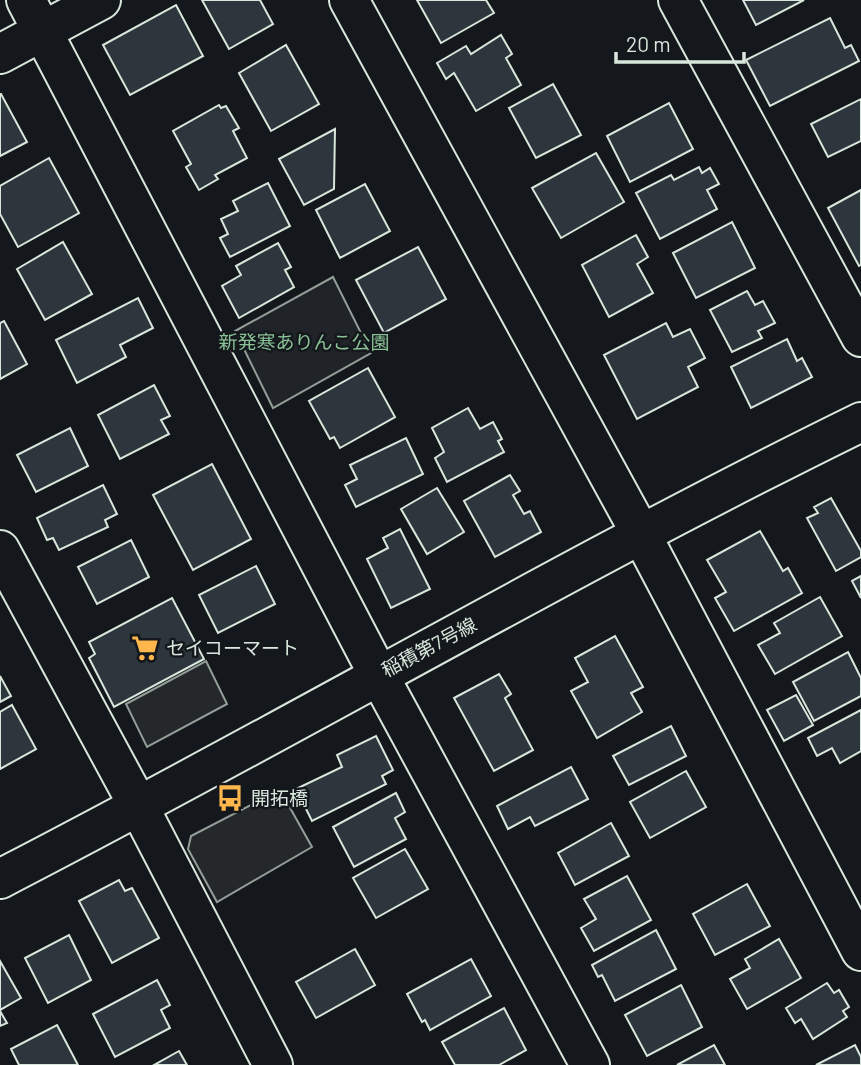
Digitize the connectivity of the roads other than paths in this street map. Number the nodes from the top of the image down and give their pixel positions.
1 (101, 0) edge
2 (349, 0) edge
3 (678, 0) edge
4 (34, 15) edge
5 (0, 54) edge
6 (861, 337) edge
7 (861, 422) edge
8 (641, 534) junction
9 (0, 550) edge
10 (378, 674) junction
11 (139, 807) junction
12 (0, 879) edge
13 (861, 951) edge
14 (273, 1065) edge
15 (590, 1065) edge

1 - 4 street
2 - 8 street
3 - 6 street
4 - 5 street
4 - 10 street
7 - 8 street, 稲積第7号線
8 - 10 street, 稲積第7号線
8 - 13 street
9 - 11 street
10 - 11 street, 稲積第7号線
10 - 15 street
11 - 12 street, 稲積第7号線
11 - 14 street

